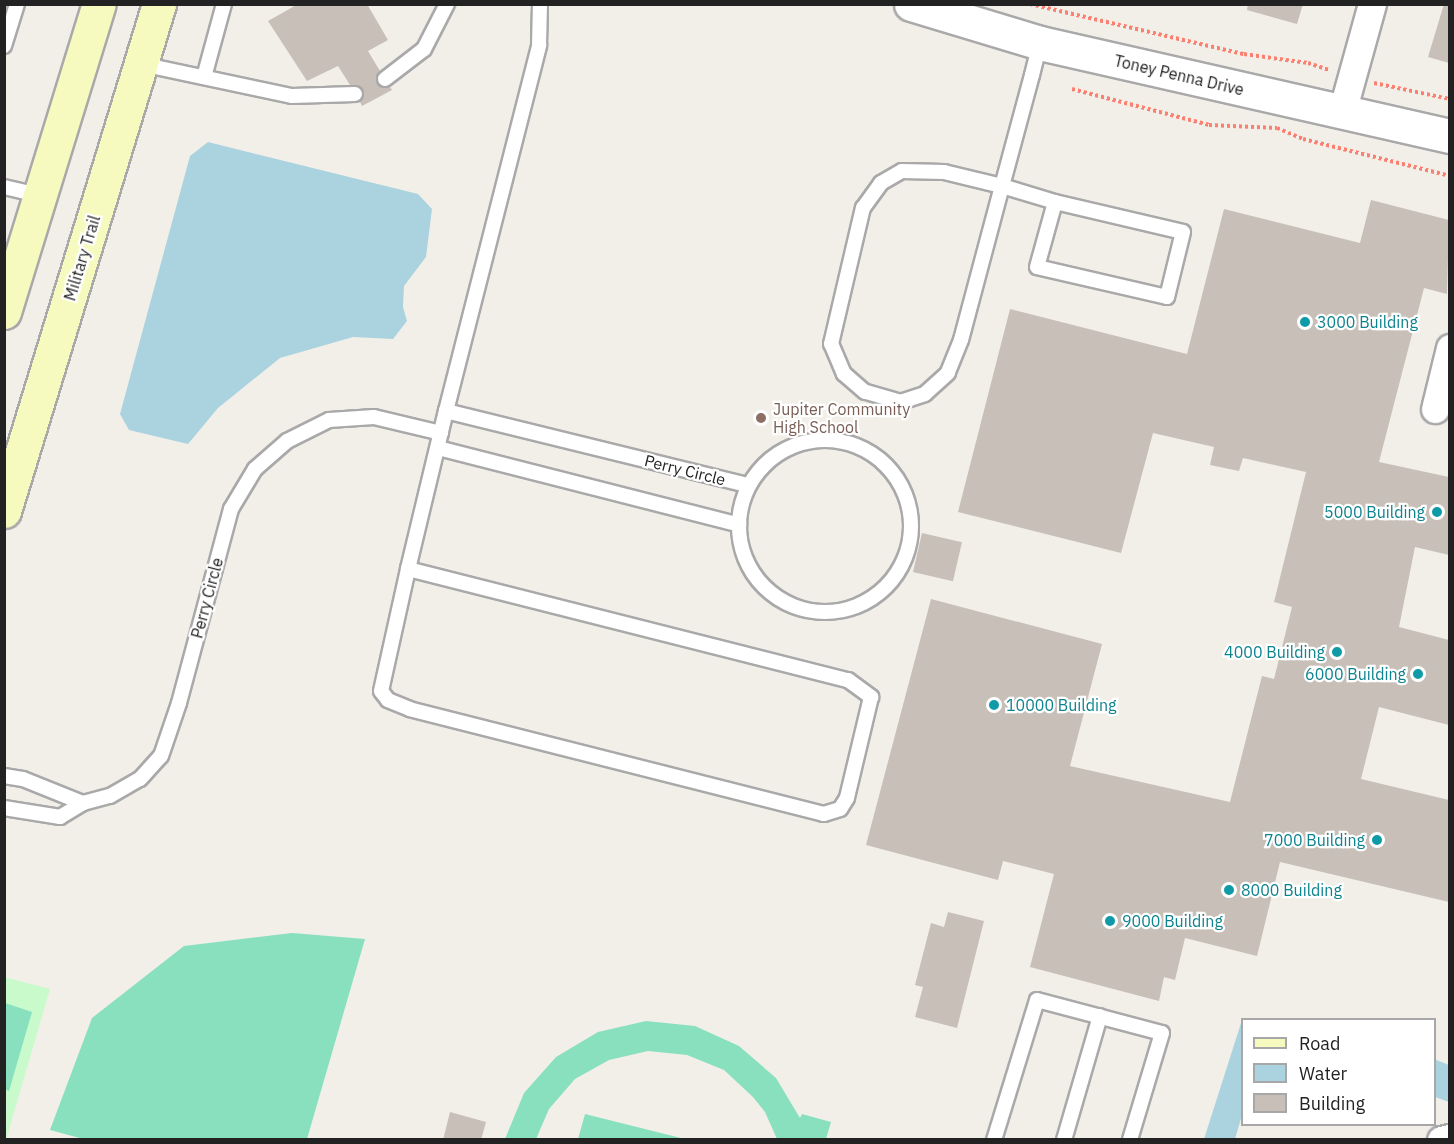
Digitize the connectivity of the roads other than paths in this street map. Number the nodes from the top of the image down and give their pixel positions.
1 (17, 4) edge
2 (99, 4) edge
3 (159, 4) edge
4 (224, 4) edge
5 (447, 4) edge
6 (540, 4) edge
7 (911, 4) edge
8 (1371, 4) edge
9 (1040, 43) junction
10 (4, 46) edge
11 (141, 64) junction
12 (204, 77) junction
13 (385, 79) dead end
14 (355, 94) dead end
15 (1342, 112) junction
16 (1449, 136) edge
17 (1002, 186) junction
18 (4, 187) edge
19 (40, 195) junction
20 (1055, 202) junction
21 (4, 312) edge
22 (1449, 348) edge
23 (1435, 409) dead end
24 (446, 411) junction
25 (441, 433) junction
26 (438, 448) junction
27 (748, 485) junction
28 (4, 511) edge
29 (739, 525) junction
30 (408, 569) junction
31 (4, 776) edge
32 (83, 803) junction
33 (4, 808) edge
34 (1100, 1017) junction
35 (1449, 1138) edge
36 (994, 1140) edge
37 (1064, 1140) edge
38 (1130, 1140) edge
39 (1441, 1140) edge

1 - 10 lane
2 - 19 main road
3 - 11 main road, Military Trail
4 - 12 lane
5 - 13 lane
6 - 24 lane
7 - 9 street, Toney Penna Drive
8 - 15 street
9 - 15 street, Toney Penna Drive
9 - 17 lane
11 - 12 lane
11 - 28 main road, Military Trail
12 - 14 lane
15 - 16 street, Toney Penna Drive
17 - 17 lane
17 - 20 lane
18 - 19 lane
19 - 21 main road
20 - 20 lane
22 - 23 street
24 - 25 lane
24 - 27 lane, Perry Circle
25 - 26 lane
25 - 32 lane, Perry Circle
26 - 29 lane
26 - 30 lane
27 - 29 lane, Perry Circle
27 - 29 lane, Perry Circle
30 - 30 lane
31 - 32 lane
32 - 33 lane, Perry Circle
34 - 36 lane
34 - 37 lane
34 - 38 lane
35 - 39 street

